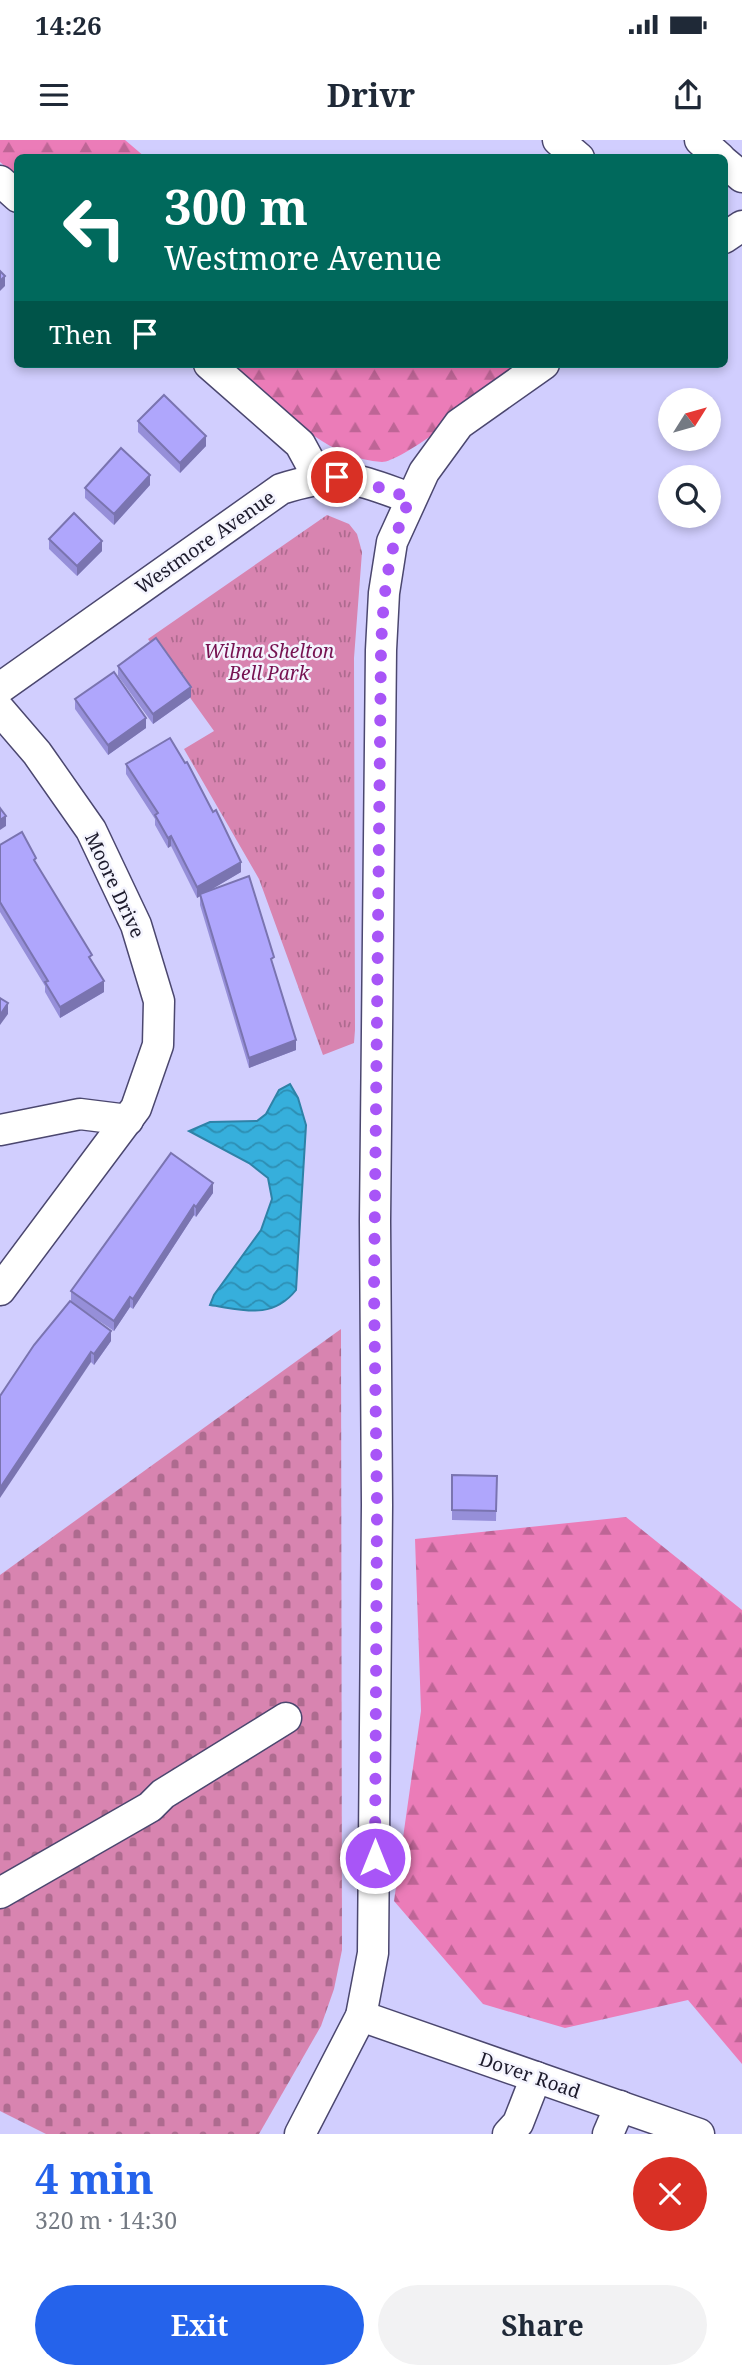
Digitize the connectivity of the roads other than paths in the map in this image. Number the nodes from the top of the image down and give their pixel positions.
1 (558, 140) edge
2 (574, 154) edge
3 (728, 163) edge
4 (742, 177) edge
5 (0, 181) edge
6 (14, 193) edge
7 (213, 368) edge
8 (538, 368) edge
9 (318, 477) junction
10 (410, 498) junction
11 (0, 688) edge
12 (0, 710) edge
13 (128, 1119) junction
14 (0, 1130) edge
15 (0, 1290) edge
16 (286, 1718) dead end
17 (0, 1894) edge
18 (361, 2016) junction
19 (536, 2077) junction
20 (620, 2106) junction
21 (300, 2134) edge
22 (508, 2134) edge
23 (608, 2134) edge
24 (699, 2134) edge

1 - 2 street
3 - 4 street
5 - 6 street
7 - 9 street
8 - 10 street
9 - 10 street, Westmore Avenue
9 - 11 street, Westmore Avenue
10 - 18 street
12 - 13 street, Moore Drive
13 - 14 street
13 - 15 street, Moore Drive
16 - 17 street
18 - 19 street, Dover Road
18 - 21 street
19 - 20 street, Dover Road
19 - 22 street
20 - 23 street
20 - 24 street, Dover Road

